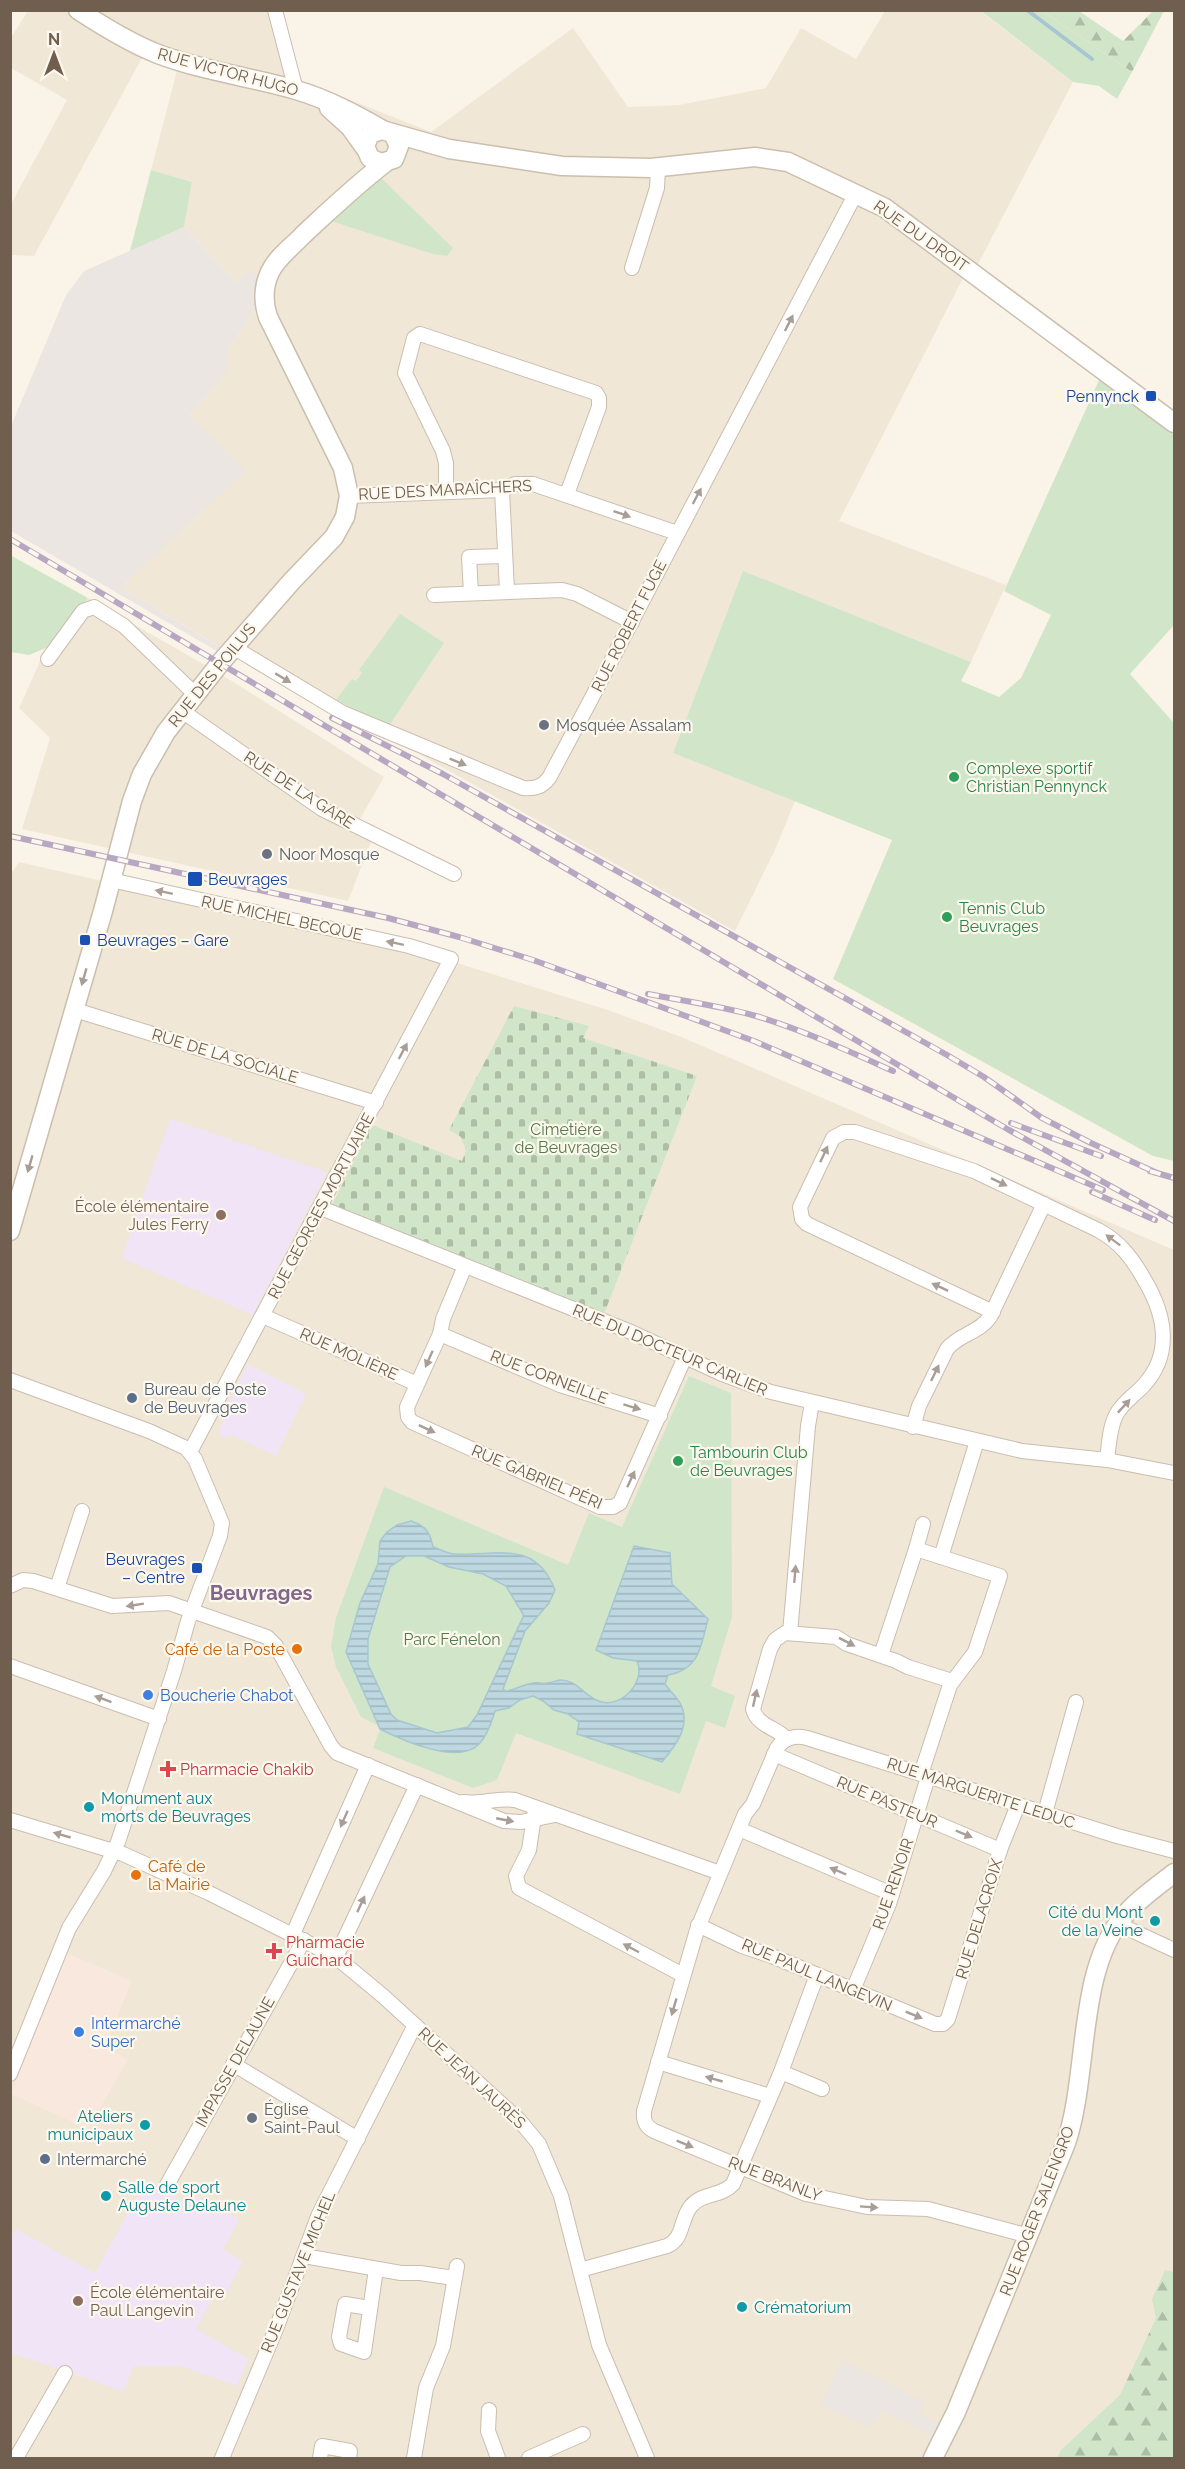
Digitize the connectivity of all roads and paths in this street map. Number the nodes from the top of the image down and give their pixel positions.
1 (78, 10) edge
2 (275, 10) edge
3 (296, 90) junction
4 (316, 98) junction
5 (388, 132) junction
6 (449, 149) junction
7 (366, 152) junction
8 (388, 161) junction
9 (658, 168) junction
10 (357, 183) junction
11 (856, 193) junction
12 (632, 268) dead end
13 (1174, 423) edge
14 (502, 490) junction
15 (446, 492) junction
16 (567, 494) junction
17 (349, 496) junction
18 (677, 533) junction
19 (505, 556) junction
20 (507, 591) junction
21 (471, 593) junction
22 (434, 595) dead end
23 (632, 622) junction
24 (233, 647) junction
25 (48, 658) dead end
26 (196, 695) junction
27 (183, 711) junction
28 (454, 874) dead end
29 (111, 880) junction
30 (451, 959) joint
31 (75, 1010) junction
32 (376, 1103) junction
33 (1044, 1204) junction
34 (321, 1208) junction
35 (10, 1231) edge
36 (465, 1266) junction
37 (993, 1312) junction
38 (263, 1316) junction
39 (440, 1334) junction
40 (684, 1357) junction
41 (10, 1380) edge
42 (417, 1384) junction
43 (812, 1402) junction
44 (660, 1416) junction
45 (913, 1427) junction
46 (976, 1442) junction
47 (190, 1452) junction
48 (1107, 1460) junction
49 (1174, 1473) edge
50 (82, 1511) dead end
51 (923, 1524) dead end
52 (916, 1549) junction
53 (941, 1557) junction
54 (10, 1586) edge
55 (57, 1588) junction
56 (192, 1610) junction
57 (790, 1633) junction
58 (881, 1655) junction
59 (10, 1666) edge
60 (952, 1681) junction
61 (1076, 1702) dead end
62 (159, 1719) junction
63 (787, 1739) junction
64 (774, 1754) junction
65 (368, 1765) junction
66 (925, 1775) junction
67 (417, 1785) junction
68 (459, 1802) junction
69 (1017, 1805) junction
70 (535, 1812) junction
71 (916, 1814) junction
72 (1045, 1814) junction
73 (10, 1820) edge
74 (739, 1829) junction
75 (1000, 1850) junction
76 (114, 1851) junction
77 (1174, 1851) edge
78 (720, 1873) junction
79 (1174, 1874) edge
80 (892, 1894) junction
81 (1118, 1924) junction
82 (698, 1925) junction
83 (298, 1937) junction
84 (1174, 1950) edge
85 (336, 1957) junction
86 (683, 1975) junction
87 (817, 1975) junction
88 (853, 1990) junction
89 (935, 2024) joint
90 (415, 2025) junction
91 (14, 2055) edge
92 (658, 2062) junction
93 (233, 2064) junction
94 (781, 2072) junction
95 (10, 2074) edge
96 (822, 2089) dead end
97 (770, 2096) junction
98 (358, 2139) junction
99 (741, 2167) junction
100 (167, 2185) dead end
101 (1029, 2236) junction
102 (304, 2256) junction
103 (376, 2269) junction
104 (580, 2270) junction
105 (369, 2308) dead end
106 (65, 2373) dead end
107 (489, 2410) dead end
108 (584, 2434) dead end
109 (16, 2458) edge
110 (222, 2458) edge
111 (320, 2458) edge
112 (349, 2458) edge
113 (414, 2458) edge
114 (498, 2458) edge
115 (529, 2458) edge
116 (647, 2458) edge
117 (933, 2458) edge

1 - 3 street, RUE VICTOR HUGO
2 - 3 street
3 - 4 street, RUE VICTOR HUGO
4 - 5 street, RUE VICTOR HUGO
4 - 7 street, RUE VICTOR HUGO
5 - 6 street, RUE DU DROIT
5 - 7 street
5 - 8 street
6 - 8 street, RUE DU DROIT
6 - 9 street, RUE DU DROIT
7 - 8 street
7 - 10 street, RUE DES POILUS
8 - 10 street, RUE DES POILUS
9 - 11 street, RUE DU DROIT
9 - 12 street
10 - 17 street, RUE DES POILUS
11 - 13 street, RUE DU DROIT
18 -> 11 street, RUE ROBERT FUGE
14 - 15 street, RUE DES MARAÎCHERS
14 - 16 street, RUE DES MARAÎCHERS
14 - 19 street
15 - 16 street
15 - 17 street, RUE DES MARAÎCHERS
16 -> 18 street, RUE DES MARAÎCHERS
17 - 24 street, RUE DES POILUS
18 - 23 street, RUE ROBERT FUGE
19 - 20 street
19 - 21 street
20 - 21 street
20 - 23 street
21 - 22 street
24 -> 23 street, RUE ROBERT FUGE
24 - 26 street, RUE DES POILUS
25 - 26 street
26 - 27 street, RUE DES POILUS
27 - 28 street, RUE DE LA GARE
27 - 29 street, RUE DES POILUS
30 -> 29 street, RUE MICHEL BECQUE
29 -> 31 street, RUE DES POILUS
32 -> 30 street, RUE GEORGES MORTUAIRE
31 - 32 street, RUE DE LA SOCIALE
31 -> 35 street, RUE DES POILUS
32 - 34 street, RUE GEORGES MORTUAIRE
33 - 37 street
37 -> 33 street
48 -> 33 street
34 - 36 street, RUE DU DOCTEUR CARLIER
34 - 38 street, RUE GEORGES MORTUAIRE
36 - 39 street, RUE MOLIÈRE
36 - 40 street, RUE DU DOCTEUR CARLIER
45 -> 37 street
38 - 42 street, RUE MOLIÈRE
38 - 47 street, RUE GEORGES MORTUAIRE
39 -> 42 street, RUE MOLIÈRE
39 -> 44 street, RUE CORNEILLE
40 - 43 street, RUE DU DOCTEUR CARLIER
40 - 44 street, RUE GABRIEL PÉRI
41 - 47 street
42 -> 44 street, RUE GABRIEL PÉRI
43 - 45 street, RUE DU DOCTEUR CARLIER
57 -> 43 street
45 - 46 street, RUE DU DOCTEUR CARLIER
46 - 48 street, RUE DU DOCTEUR CARLIER
46 - 53 street
47 - 56 street
48 - 49 street, RUE DU DOCTEUR CARLIER
50 - 55 street
51 - 52 street
52 - 53 street
52 - 58 street
53 - 60 street
54 - 55 street
56 -> 55 street
56 - 62 street
56 - 65 street
57 -> 58 street
63 -> 57 street
58 - 60 street
62 -> 59 street
60 - 66 street, RUE RENOIR
61 - 72 street
62 - 76 street
63 - 64 street
63 - 66 street, RUE MARGUERITE LEDUC
64 - 71 street, RUE PASTEUR
64 - 74 street
65 - 67 street
65 -> 83 street, IMPASSE DELAUNE
66 - 69 street, RUE MARGUERITE LEDUC
66 - 71 street, RUE RENOIR
67 - 68 street
85 -> 67 street
68 - 70 street
68 -> 70 street
69 - 72 street, RUE MARGUERITE LEDUC
69 - 75 street, RUE DELACROIX
70 - 78 street
86 -> 70 street
71 -> 75 street, RUE PASTEUR
71 - 80 street, RUE RENOIR
72 - 77 street, RUE MARGUERITE LEDUC
76 -> 73 street, RUE JEAN JAURÈS
74 - 78 street
80 -> 74 street
75 - 89 street, RUE DELACROIX
76 - 83 street, RUE JEAN JAURÈS
76 - 91 street
78 - 82 street
79 - 81 street, RUE ROGER SALENGRO
80 - 88 street, RUE RENOIR
81 - 84 street
81 - 101 street, RUE ROGER SALENGRO
82 - 86 street
82 - 87 street, RUE PAUL LANGEVIN
83 - 85 street, RUE JEAN JAURÈS
83 - 93 street, IMPASSE DELAUNE
85 - 90 street, RUE JEAN JAURÈS
86 -> 92 street
87 - 88 street, RUE PAUL LANGEVIN
87 - 94 street
88 -> 89 street, RUE PAUL LANGEVIN
90 - 98 street, RUE GUSTAVE MICHEL
90 - 104 street, RUE JEAN JAURÈS
91 - 95 street
97 -> 92 street
92 -> 99 street, RUE BRANLY
93 - 98 street
93 - 100 street, IMPASSE DELAUNE
94 - 96 street
94 - 97 street
97 - 99 street
98 - 102 street, RUE GUSTAVE MICHEL
99 -> 101 street, RUE BRANLY
99 - 104 street
101 - 117 street, RUE ROGER SALENGRO
102 - 103 street
102 - 110 street, RUE GUSTAVE MICHEL
103 - 105 street
103 - 113 street
104 - 116 street, RUE JEAN JAURÈS
106 - 109 street
107 - 114 street
108 - 115 street
111 - 112 street

